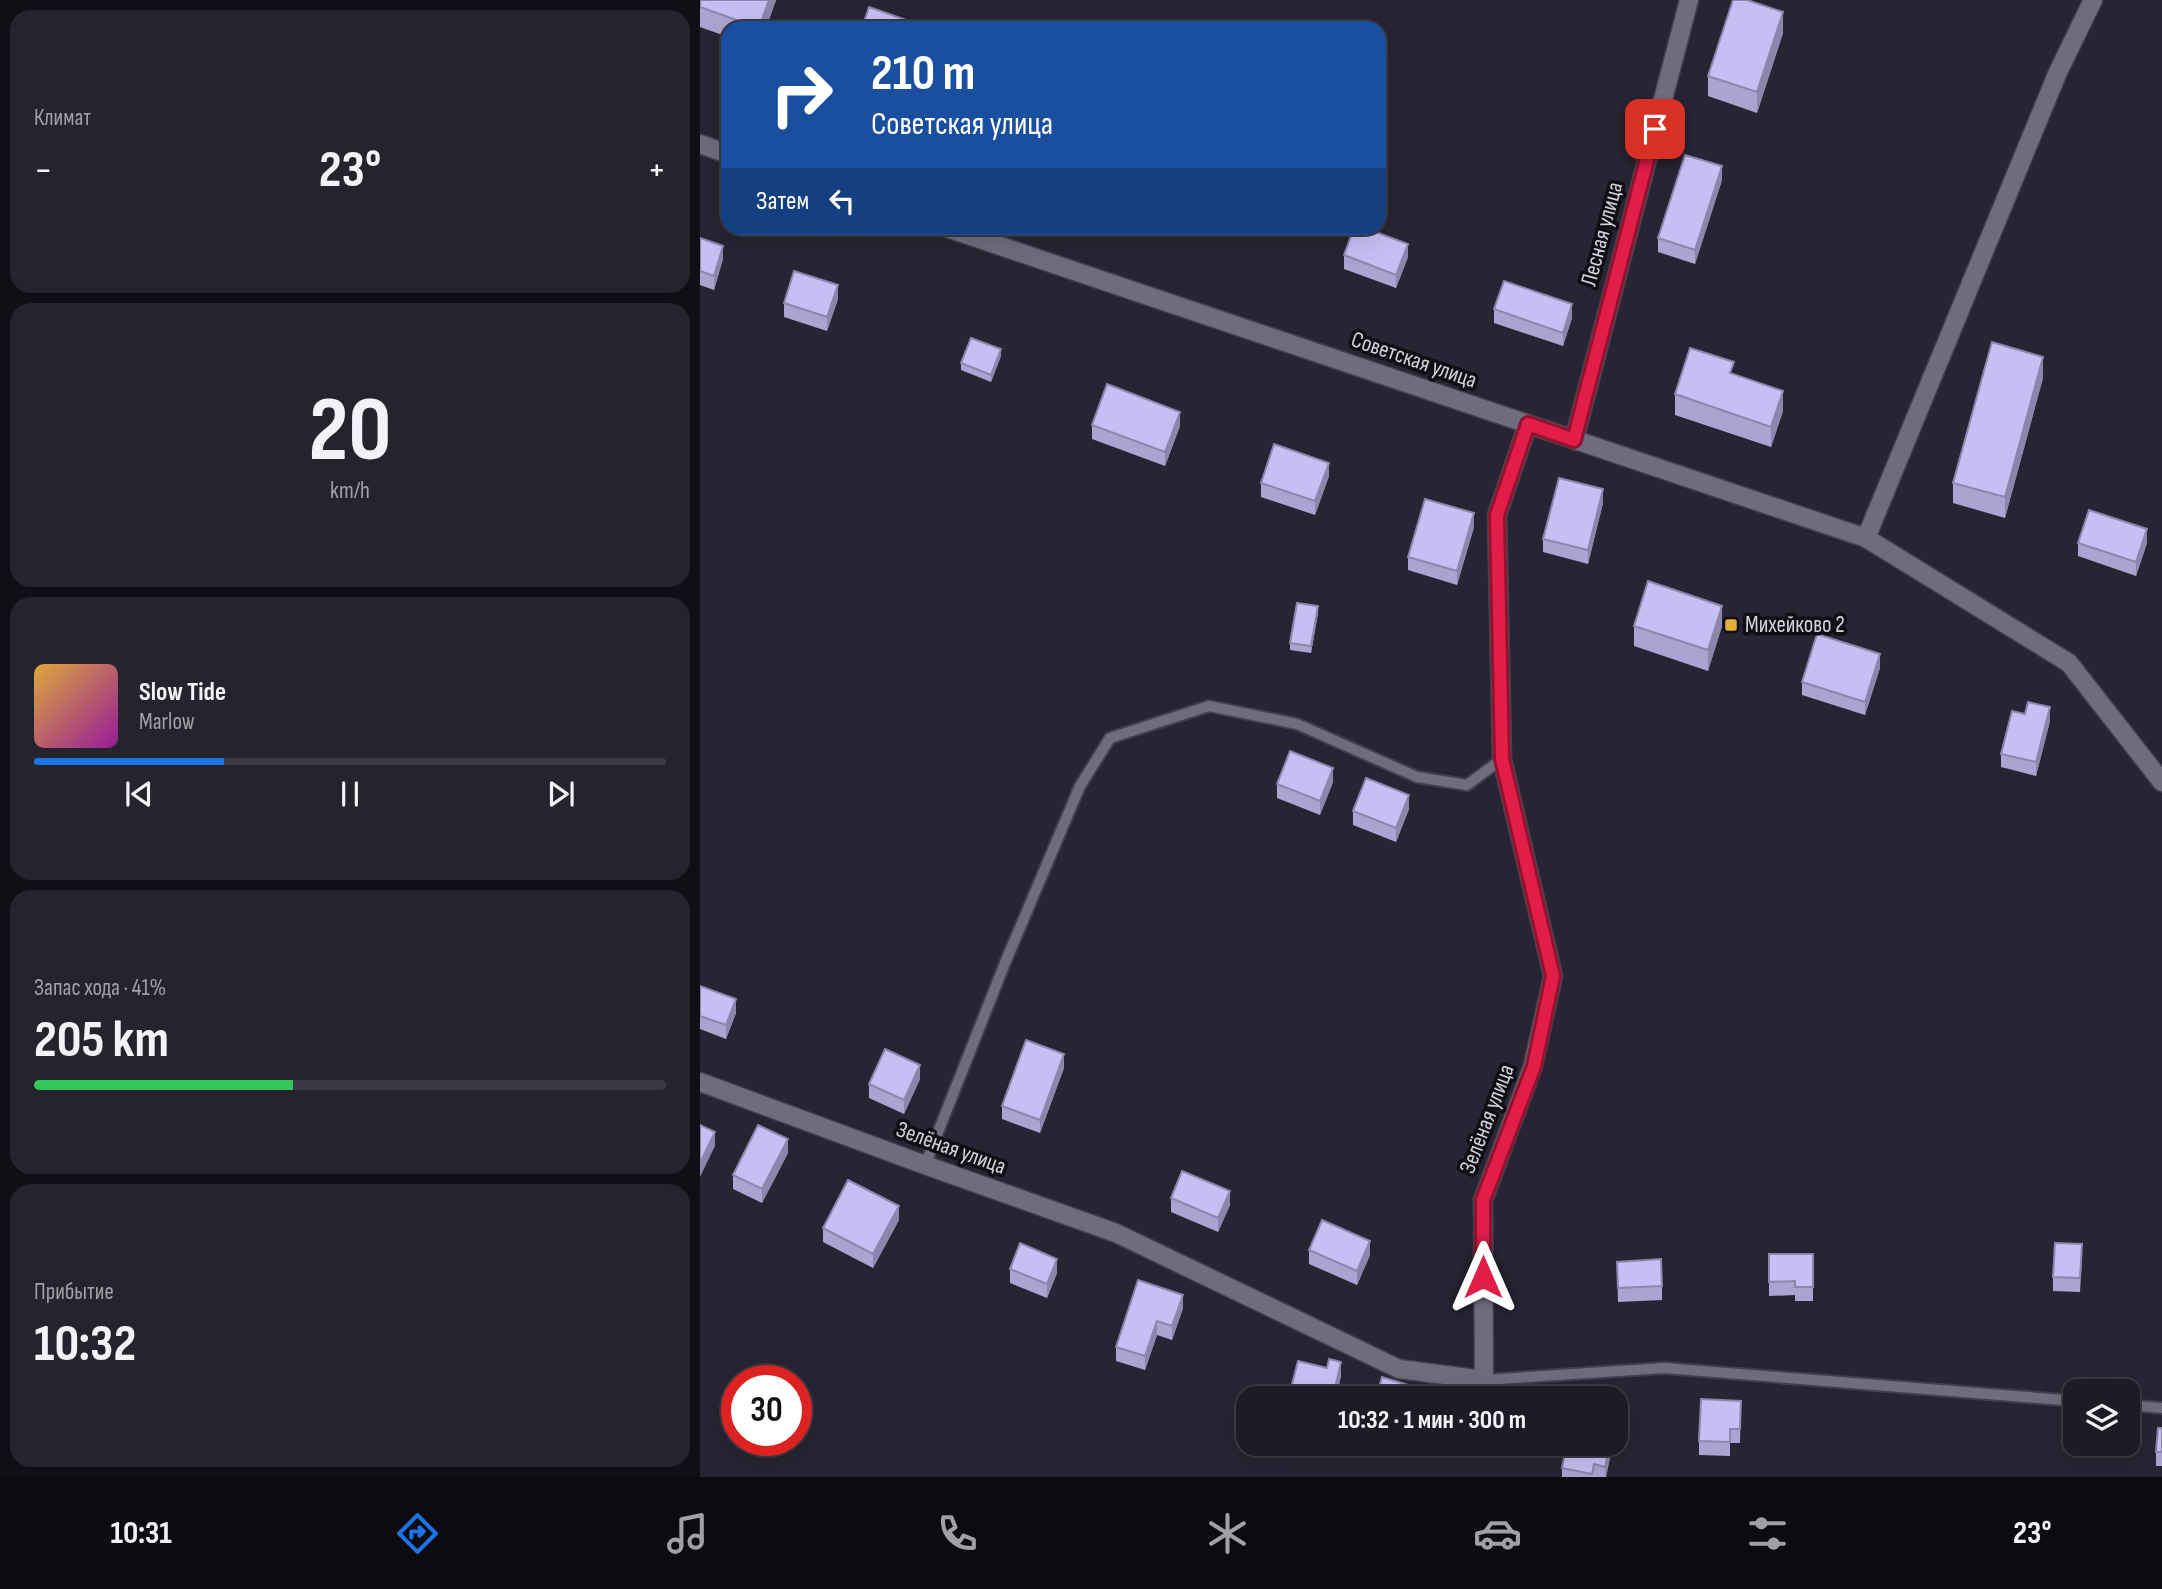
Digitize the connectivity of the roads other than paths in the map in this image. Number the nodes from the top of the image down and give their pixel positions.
1 (1689, 0) edge
2 (2093, 0) edge
3 (700, 144) edge
4 (721, 151) edge
5 (968, 235) edge
6 (1528, 424) junction
7 (1574, 440) junction
8 (1866, 538) junction
9 (1502, 759) junction
10 (2162, 782) edge
11 (700, 1082) edge
12 (925, 1166) junction
13 (1484, 1380) junction
14 (2063, 1400) edge
15 (2140, 1406) edge
16 (2162, 1408) edge

1 - 7 street, Лесная улица
2 - 8 street
3 - 4 street
5 - 6 street, Советская улица
6 - 7 street, Советская улица
6 - 9 street, Зелёная улица
7 - 8 street, Советская улица
8 - 10 street, Советская улица
9 - 12 lane
9 - 13 street, Зелёная улица
11 - 12 street, Зелёная улица
12 - 13 street, Зелёная улица
13 - 14 lane
15 - 16 lane

